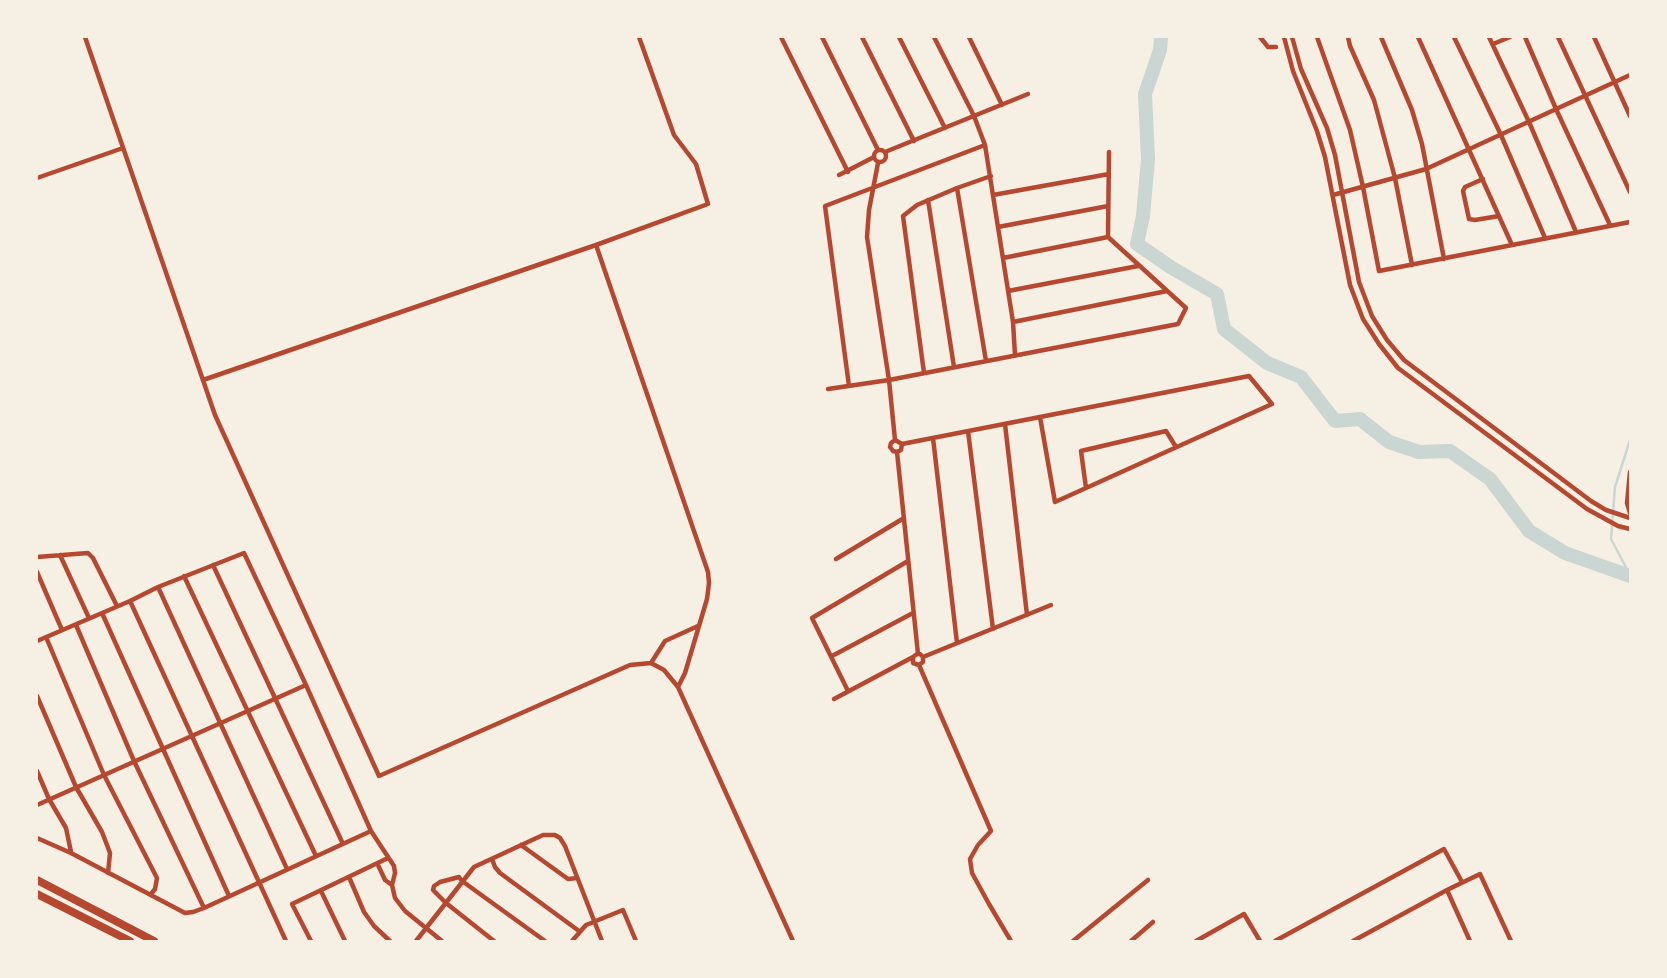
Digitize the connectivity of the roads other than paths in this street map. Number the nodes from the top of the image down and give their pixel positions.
1 (85, 37) edge
2 (639, 37) edge
3 (781, 37) edge
4 (822, 37) edge
5 (862, 37) edge
6 (899, 37) edge
7 (934, 37) edge
8 (969, 37) edge
9 (1260, 37) edge
10 (1284, 37) edge
11 (1292, 37) edge
12 (1317, 37) edge
13 (1348, 37) edge
14 (1381, 37) edge
15 (1418, 37) edge
16 (1454, 37) edge
17 (1489, 37) edge
18 (1510, 37) edge
19 (1525, 37) edge
20 (1558, 37) edge
21 (1594, 37) edge
22 (1493, 44) junction
23 (1276, 47) dead end
24 (1630, 75) edge
25 (1615, 82) junction
26 (1028, 94) dead end
27 (1586, 95) junction
28 (1002, 105) junction
29 (1556, 109) junction
30 (974, 116) junction
31 (1630, 116) edge
32 (1529, 122) junction
33 (946, 128) junction
34 (1501, 135) junction
35 (914, 141) junction
36 (985, 145) junction
37 (123, 148) junction
38 (1470, 149) junction
39 (878, 150) junction
40 (885, 152) junction
41 (1109, 152) dead end
42 (874, 157) junction
43 (878, 163) junction
44 (1426, 169) junction
45 (848, 172) junction
46 (1109, 174) junction
47 (839, 175) dead end
48 (991, 176) junction
49 (37, 178) edge
50 (1395, 178) junction
51 (1483, 179) junction
52 (1363, 187) junction
53 (873, 188) junction
54 (957, 188) junction
55 (1343, 192) junction
56 (1630, 192) edge
57 (1334, 194) junction
58 (993, 195) junction
59 (928, 200) junction
60 (1108, 206) junction
61 (1499, 216) junction
62 (1630, 222) edge
63 (1610, 225) junction
64 (998, 228) junction
65 (1576, 232) junction
66 (1108, 237) junction
67 (1545, 238) junction
68 (596, 245) junction
69 (1512, 245) junction
70 (1003, 258) junction
71 (1444, 259) junction
72 (1412, 265) junction
73 (1138, 266) junction
74 (1008, 291) junction
75 (1167, 291) junction
76 (1013, 322) junction
77 (1015, 355) junction
78 (986, 361) junction
79 (954, 367) junction
80 (924, 373) junction
81 (203, 380) junction
82 (889, 380) junction
83 (849, 386) junction
84 (828, 389) dead end
85 (1040, 417) junction
86 (1004, 424) junction
87 (968, 431) junction
88 (933, 438) junction
89 (895, 440) junction
90 (902, 444) junction
91 (1175, 447) junction
92 (897, 452) junction
93 (1630, 474) edge
94 (1086, 488) junction
95 (1630, 513) edge
96 (904, 518) junction
97 (1630, 519) edge
98 (1630, 529) edge
99 (60, 555) junction
100 (37, 557) edge
101 (836, 559) dead end
102 (908, 561) junction
103 (212, 565) junction
104 (37, 572) edge
105 (184, 576) junction
106 (158, 587) junction
107 (130, 601) junction
108 (1051, 605) dead end
109 (117, 606) junction
110 (102, 613) junction
111 (914, 613) junction
112 (1027, 615) junction
113 (89, 618) junction
114 (76, 624) junction
115 (699, 626) junction
116 (993, 629) junction
117 (62, 630) junction
118 (46, 637) junction
119 (37, 641) edge
120 (957, 643) junction
121 (832, 656) junction
122 (918, 656) junction
123 (651, 663) junction
124 (919, 665) junction
125 (306, 685) junction
126 (678, 687) junction
127 (848, 691) junction
128 (37, 696) edge
129 (275, 699) junction
130 (834, 699) dead end
131 (247, 710) junction
132 (220, 723) junction
133 (191, 735) junction
134 (163, 748) junction
135 (134, 761) junction
136 (37, 771) edge
137 (104, 775) junction
138 (76, 788) junction
139 (49, 799) junction
140 (37, 805) edge
141 (371, 831) junction
142 (37, 838) edge
143 (342, 844) junction
144 (521, 845) junction
145 (71, 853) junction
146 (316, 856) junction
147 (388, 859) junction
148 (492, 859) junction
149 (377, 864) junction
150 (287, 869) junction
151 (108, 873) junction
152 (349, 877) junction
153 (578, 878) junction
154 (37, 880) edge
155 (1148, 880) dead end
156 (462, 881) junction
157 (259, 882) junction
158 (1462, 882) junction
159 (392, 885) junction
160 (1447, 890) junction
161 (321, 891) junction
162 (37, 894) edge
163 (151, 894) junction
164 (229, 896) junction
165 (446, 903) junction
166 (204, 908) junction
167 (594, 920) junction
168 (1153, 922) dead end
169 (426, 929) junction
170 (579, 931) junction
171 (130, 941) edge
172 (154, 941) edge
173 (286, 941) edge
174 (311, 941) edge
175 (345, 941) edge
176 (390, 941) edge
177 (416, 941) edge
178 (442, 941) edge
179 (495, 941) edge
180 (545, 941) edge
181 (572, 941) edge
182 (602, 941) edge
183 (636, 941) edge
184 (793, 941) edge
185 (1011, 941) edge
186 (1073, 941) edge
187 (1131, 941) edge
188 (1196, 941) edge
189 (1260, 941) edge
190 (1275, 941) edge
191 (1353, 941) edge
192 (1470, 941) edge
193 (1510, 941) edge

1 - 37 street
2 - 68 street
3 - 45 street
4 - 39 street
5 - 35 street
6 - 33 street
7 - 30 street
8 - 28 street
9 - 23 street
10 - 57 street
11 - 55 street
12 - 52 street
13 - 50 street
14 - 44 street
15 - 38 street
16 - 34 street
17 - 22 street
18 - 22 street
19 - 29 street
20 - 27 street
21 - 25 street
22 - 32 street
24 - 25 street
25 - 27 street
25 - 31 street
26 - 28 street
27 - 29 street
27 - 56 street
28 - 30 street
29 - 32 street
29 - 63 street
30 - 33 street
30 - 36 street
32 - 34 street
32 - 65 street
33 - 35 street
34 - 38 street
34 - 67 street
35 - 40 street
36 - 48 street
36 - 53 street
37 - 49 street
37 - 81 street
38 - 44 street
38 - 51 street
39 - 40 street
39 - 42 street
40 - 43 street
41 - 46 street
42 - 43 street
42 - 45 street
43 - 53 street
44 - 50 street
44 - 71 street
45 - 47 street
46 - 58 street
46 - 60 street
48 - 54 street
48 - 58 street
50 - 52 street
50 - 72 street
51 - 61 street
51 - 61 street
52 - 55 street
52 - 72 street
53 - 82 street
53 - 83 street
54 - 59 street
54 - 78 street
55 - 57 street
55 - 97 street
57 - 98 street
58 - 64 street
59 - 79 street
59 - 80 street
60 - 64 street
60 - 66 street
61 - 69 street
62 - 63 street
63 - 65 street
64 - 70 street
65 - 67 street
66 - 70 street
66 - 73 street
67 - 69 street
68 - 81 street
68 - 115 street
69 - 71 street
70 - 74 street
71 - 72 street
73 - 74 street
73 - 75 street
74 - 76 street
75 - 76 street
75 - 77 street
76 - 77 street
77 - 78 street
78 - 79 street
79 - 80 street
80 - 82 street
81 - 123 street
82 - 83 street
82 - 89 street
83 - 84 street
85 - 86 street
85 - 91 street
85 - 94 street
86 - 87 street
86 - 112 street
87 - 88 street
87 - 116 street
88 - 90 street
88 - 120 street
89 - 90 street
89 - 92 street
90 - 92 street
91 - 94 street
91 - 94 street
92 - 96 street
93 - 95 street
96 - 101 street
96 - 102 street
99 - 100 street
99 - 109 street
99 - 113 street
102 - 111 street
102 - 121 street
103 - 105 street
103 - 125 street
103 - 129 street
104 - 117 street
105 - 106 street
105 - 131 street
106 - 107 street
106 - 132 street
107 - 109 street
107 - 133 street
108 - 112 street
109 - 110 street
110 - 113 street
110 - 134 street
111 - 121 street
111 - 122 street
112 - 116 street
113 - 114 street
114 - 117 street
114 - 135 street
115 - 123 street
115 - 126 street
116 - 120 street
117 - 118 street
118 - 119 street
118 - 137 street
120 - 122 street
121 - 127 street
122 - 124 street
122 - 124 street
122 - 127 street
123 - 126 street
124 - 185 street
125 - 129 street
125 - 141 street
126 - 184 street
127 - 130 street
128 - 138 street
129 - 131 street
129 - 143 street
131 - 132 street
131 - 146 street
132 - 133 street
132 - 150 street
133 - 134 street
133 - 157 street
134 - 135 street
134 - 164 street
135 - 137 street
135 - 166 street
136 - 139 street
137 - 138 street
137 - 163 street
138 - 139 street
138 - 151 street
139 - 140 street
139 - 145 street
141 - 143 street
141 - 147 street
142 - 145 street
143 - 146 street
144 - 148 street
144 - 153 street
144 - 153 street
145 - 151 street
146 - 150 street
147 - 149 street
147 - 159 street
148 - 156 street
148 - 170 street
149 - 152 street
149 - 159 street
150 - 157 street
151 - 163 street
152 - 161 street
152 - 176 street
153 - 167 street
154 - 172 highway
155 - 186 street
156 - 165 street
156 - 165 street
156 - 180 street
157 - 164 street
157 - 173 street
158 - 160 street
158 - 190 street
158 - 193 street
159 - 169 street
160 - 191 street
160 - 192 street
161 - 174 street
161 - 175 street
162 - 171 highway
163 - 166 street
164 - 166 street
165 - 169 street
165 - 179 street
167 - 170 street
167 - 182 street
167 - 183 street
168 - 187 street
169 - 177 street
169 - 178 street
170 - 181 street
188 - 189 street

